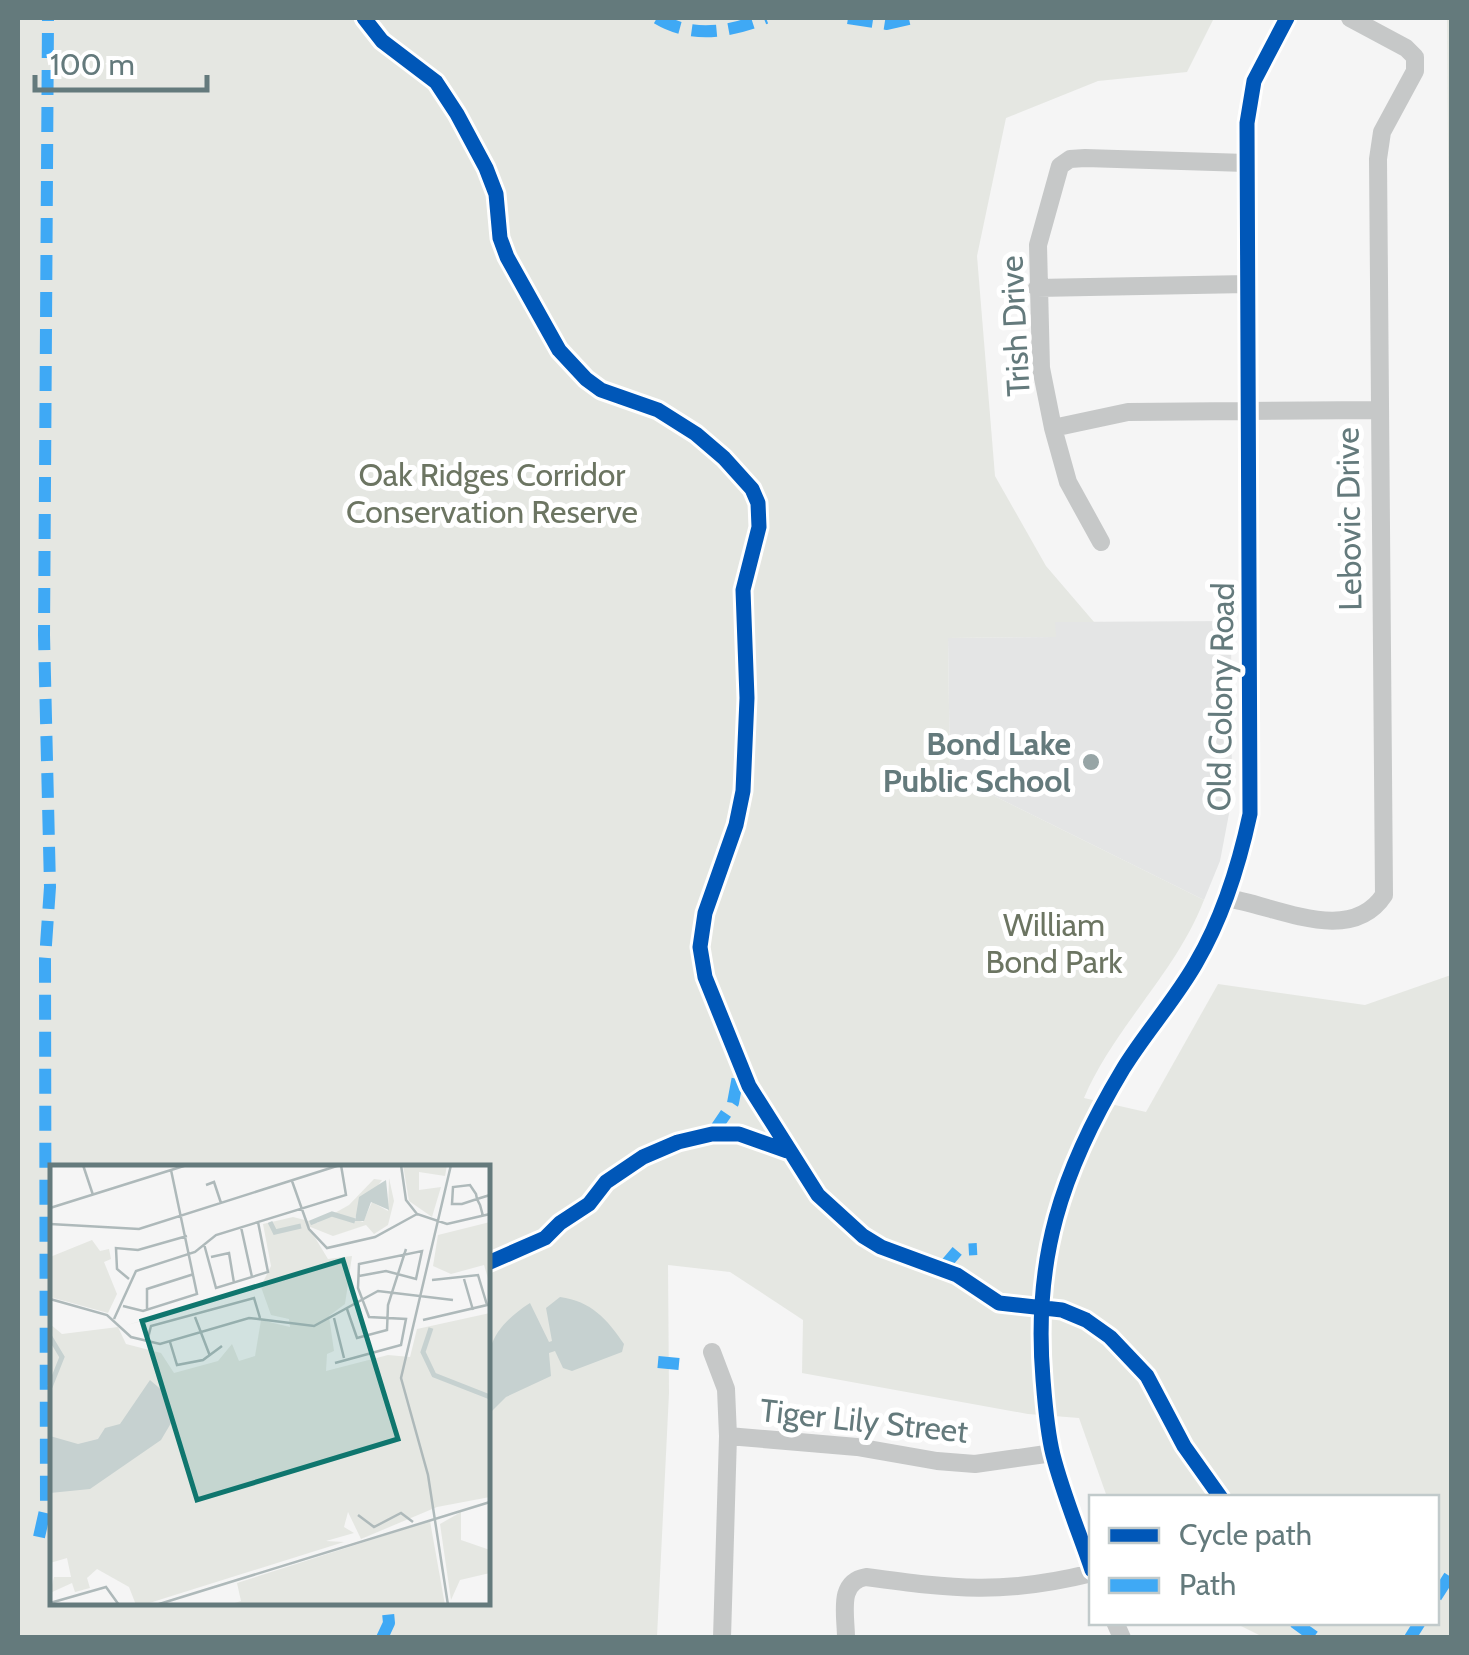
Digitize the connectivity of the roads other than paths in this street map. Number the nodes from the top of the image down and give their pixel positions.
1 (1288, 18) edge
2 (1350, 18) edge
3 (1246, 163) junction
4 (1247, 284) junction
5 (1037, 288) junction
6 (1249, 410) junction
7 (1378, 410) junction
8 (1052, 428) junction
9 (1101, 542) dead end
10 (1226, 898) junction
11 (712, 1352) dead end
12 (728, 1436) junction
13 (1052, 1453) junction
14 (1089, 1562) edge
15 (1089, 1572) edge
16 (722, 1638) edge
17 (846, 1638) edge

1 - 3 street, Old Colony Road
2 - 7 street, Lebovic Drive
3 - 4 street, Old Colony Road
3 - 5 street, Trish Drive
4 - 5 street
4 - 6 street, Old Colony Road
5 - 8 street, Trish Drive
6 - 7 street
6 - 8 street
6 - 10 street, Old Colony Road
7 - 10 street, Lebovic Drive
8 - 9 street, Trish Drive
10 - 13 street, Old Colony Road
11 - 12 street
12 - 13 street, Tiger Lily Street
12 - 16 street
13 - 14 street, Old Colony Road
15 - 17 street

